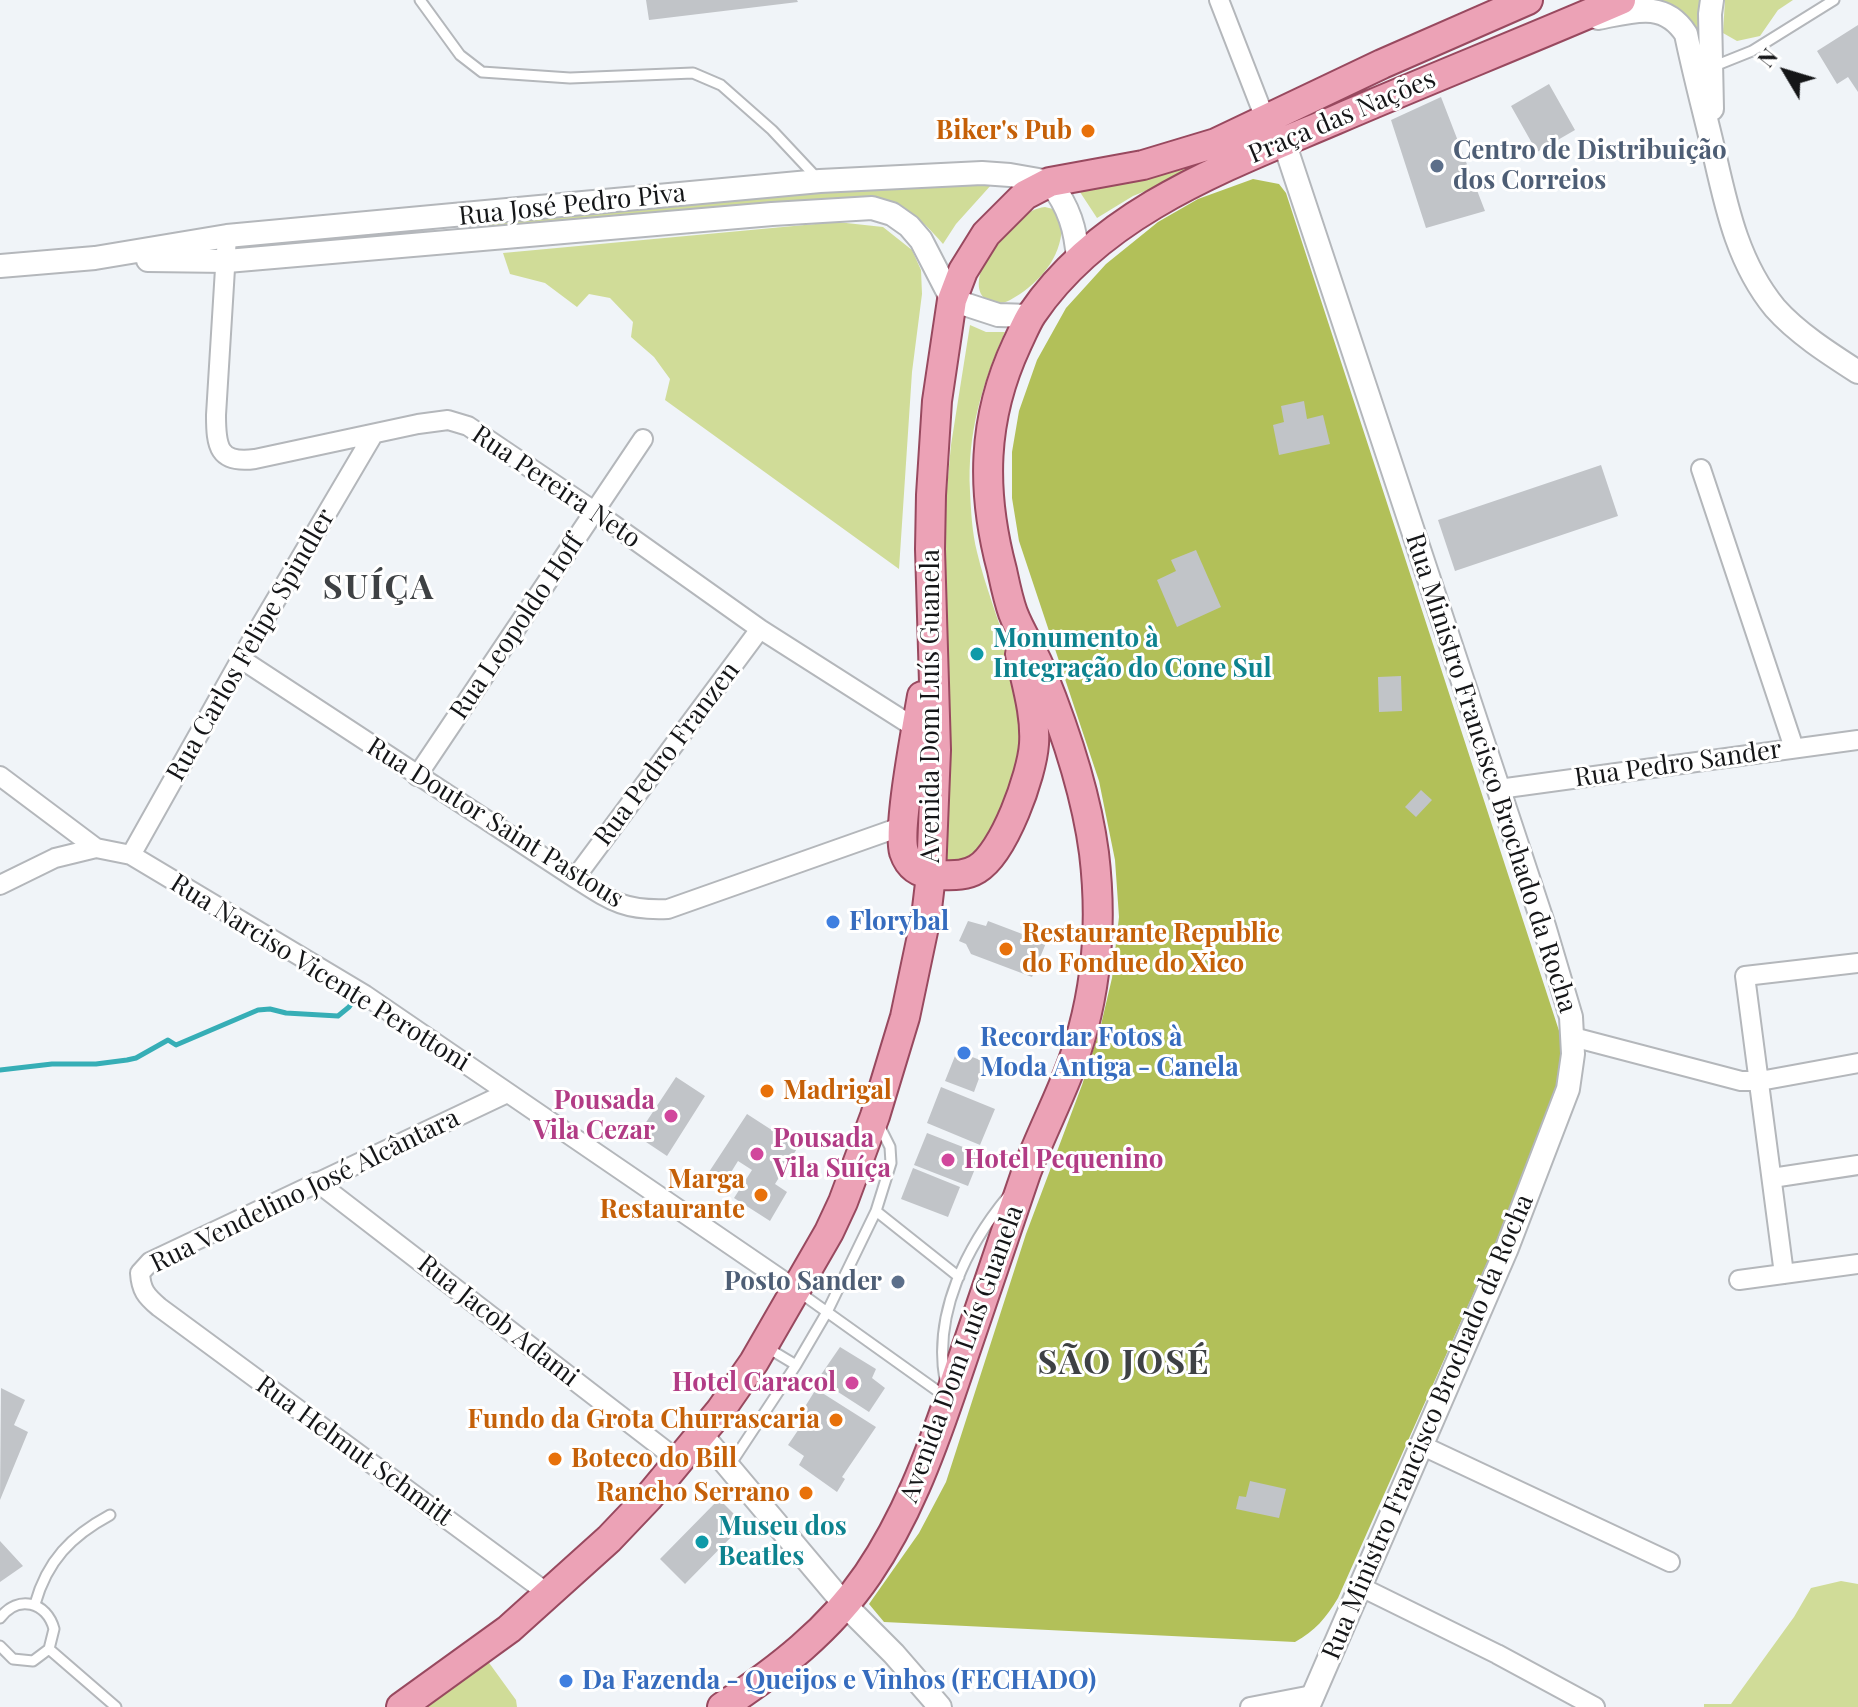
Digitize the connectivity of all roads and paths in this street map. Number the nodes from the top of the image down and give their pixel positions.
1 (420, 0) edge
2 (1219, 0) edge
3 (1528, 0) edge
4 (1621, 0) edge
5 (1712, 0) edge
6 (1834, 0) edge
7 (1571, 12) edge
8 (1702, 70) junction
9 (1275, 132) junction
10 (820, 181) junction
11 (1050, 182) junction
12 (227, 236) junction
13 (95, 258) junction
14 (1078, 260) junction
15 (227, 261) junction
16 (0, 266) edge
17 (952, 300) junction
18 (1030, 316) junction
19 (1858, 372) edge
20 (373, 435) junction
21 (643, 439) dead end
22 (1701, 469) dead end
23 (594, 511) junction
24 (1012, 612) junction
25 (760, 629) junction
26 (932, 636) junction
27 (241, 659) junction
28 (917, 729) junction
29 (1858, 740) edge
30 (1794, 748) junction
31 (0, 776) edge
32 (417, 776) junction
33 (1499, 789) junction
34 (903, 826) junction
35 (96, 848) junction
36 (131, 855) junction
37 (931, 875) junction
38 (575, 878) junction
39 (0, 885) edge
40 (1858, 963) edge
41 (1573, 1037) junction
42 (1858, 1063) edge
43 (1760, 1081) junction
44 (507, 1093) junction
45 (875, 1116) junction
46 (1858, 1165) edge
47 (1027, 1171) junction
48 (1772, 1178) junction
49 (317, 1182) junction
50 (876, 1211) junction
51 (1858, 1264) edge
52 (1784, 1274) junction
53 (959, 1277) junction
54 (1739, 1280) dead end
55 (795, 1289) junction
56 (159, 1307) joint
57 (827, 1312) junction
58 (764, 1345) junction
59 (796, 1365) junction
60 (949, 1399) junction
61 (701, 1434) junction
62 (1423, 1446) junction
63 (679, 1461) junction
64 (730, 1465) junction
65 (110, 1515) dead end
66 (1670, 1562) dead end
67 (1359, 1586) junction
68 (550, 1595) junction
69 (35, 1604) junction
70 (845, 1605) junction
71 (0, 1618) edge
72 (0, 1646) edge
73 (49, 1649) junction
74 (1310, 1701) edge
75 (116, 1707) edge
76 (401, 1707) edge
77 (722, 1707) edge
78 (940, 1707) edge
79 (1250, 1707) edge
80 (1595, 1707) edge

1 - 10 lane
2 - 9 street
3 - 9 main road
4 - 7 main road, Praça das Nações
5 - 8 street
6 - 8 lane
7 - 8 street
7 - 9 main road, Praça das Nações
8 - 19 street
9 - 11 main road
9 - 14 main road, Praça das Nações
9 - 33 street, Rua Ministro Francisco Brochado da Rocha
10 - 11 street, Rua José Pedro Piva
10 - 12 street, Rua José Pedro Piva
11 - 14 street
11 - 17 main road, Avenida Dom Luís Guanela
12 - 13 street, Rua José Pedro Piva
12 - 15 street, Rua Pereira Neto
13 - 15 street, Rua José Pedro Piva
13 - 16 street, Rua José Pedro Piva
14 - 18 main road, Avenida Dom Luís Guanela
15 - 17 street, Rua José Pedro Piva
15 - 20 street, Rua Pereira Neto
17 - 18 street
17 - 26 main road, Avenida Dom Luís Guanela
18 - 24 main road, Avenida Dom Luís Guanela
20 - 23 street, Rua Pereira Neto
20 - 27 street, Rua Carlos Felipe Spindler
21 - 23 street, Rua Leopoldo Hoff
22 - 30 street
23 - 25 street, Rua Pereira Neto
23 - 32 street, Rua Leopoldo Hoff
24 - 37 main road
24 - 47 main road, Avenida Dom Luís Guanela
25 - 28 street, Rua Pereira Neto
25 - 38 street, Rua Pedro Franzen
26 - 28 main road
26 - 37 main road, Avenida Dom Luís Guanela
27 - 32 street, Rua Doutor Saint Pastous
27 - 36 street, Rua Carlos Felipe Spindler
28 - 34 main road
29 - 30 street, Rua Pedro Sander
30 - 33 street, Rua Pedro Sander
31 - 35 street, Rua Narciso Vicente Perottoni
32 - 38 street, Rua Doutor Saint Pastous
33 - 41 street, Rua Ministro Francisco Brochado da Rocha
34 - 37 main road
34 - 38 street, Rua Doutor Saint Pastous
35 - 36 street, Rua Narciso Vicente Perottoni
35 - 39 street
36 - 44 street, Rua Narciso Vicente Perottoni
37 - 45 main road, Avenida Dom Luís Guanela
40 - 43 street
41 - 43 street
41 - 62 street, Rua Ministro Francisco Brochado da Rocha
42 - 43 street
43 - 48 street
44 - 49 street, Rua Vendelino José Alcântara
44 - 55 street, Rua Narciso Vicente Perottoni
45 - 50 lane
45 - 55 main road, Avenida Dom Luís Guanela
46 - 48 street
47 - 53 lane
47 - 60 main road, Avenida Dom Luís Guanela
48 - 52 street
49 - 56 street, Rua Vendelino José Alcântara
49 - 63 street, Rua Jacob Adami
50 - 53 lane
50 - 57 lane
51 - 52 street
52 - 54 street
53 - 60 lane
55 - 57 lane
55 - 58 main road, Avenida Dom Luís Guanela
56 - 68 street, Rua Helmut Schmitt
57 - 59 lane
57 - 60 lane
58 - 59 lane
58 - 61 main road, Avenida Dom Luís Guanela
59 - 64 lane
60 - 70 main road, Avenida Dom Luís Guanela
61 - 63 main road, Avenida Dom Luís Guanela
61 - 64 street
62 - 66 street
62 - 67 street, Rua Ministro Francisco Brochado da Rocha
63 - 68 main road, Avenida Dom Luís Guanela
64 - 70 street
65 - 69 lane
67 - 74 street, Rua Ministro Francisco Brochado da Rocha
67 - 80 street
68 - 76 main road, Avenida Dom Luís Guanela
69 - 71 lane
69 - 73 lane
70 - 77 main road, Avenida Dom Luís Guanela
70 - 78 street
72 - 73 lane
73 - 75 lane
74 - 79 street

